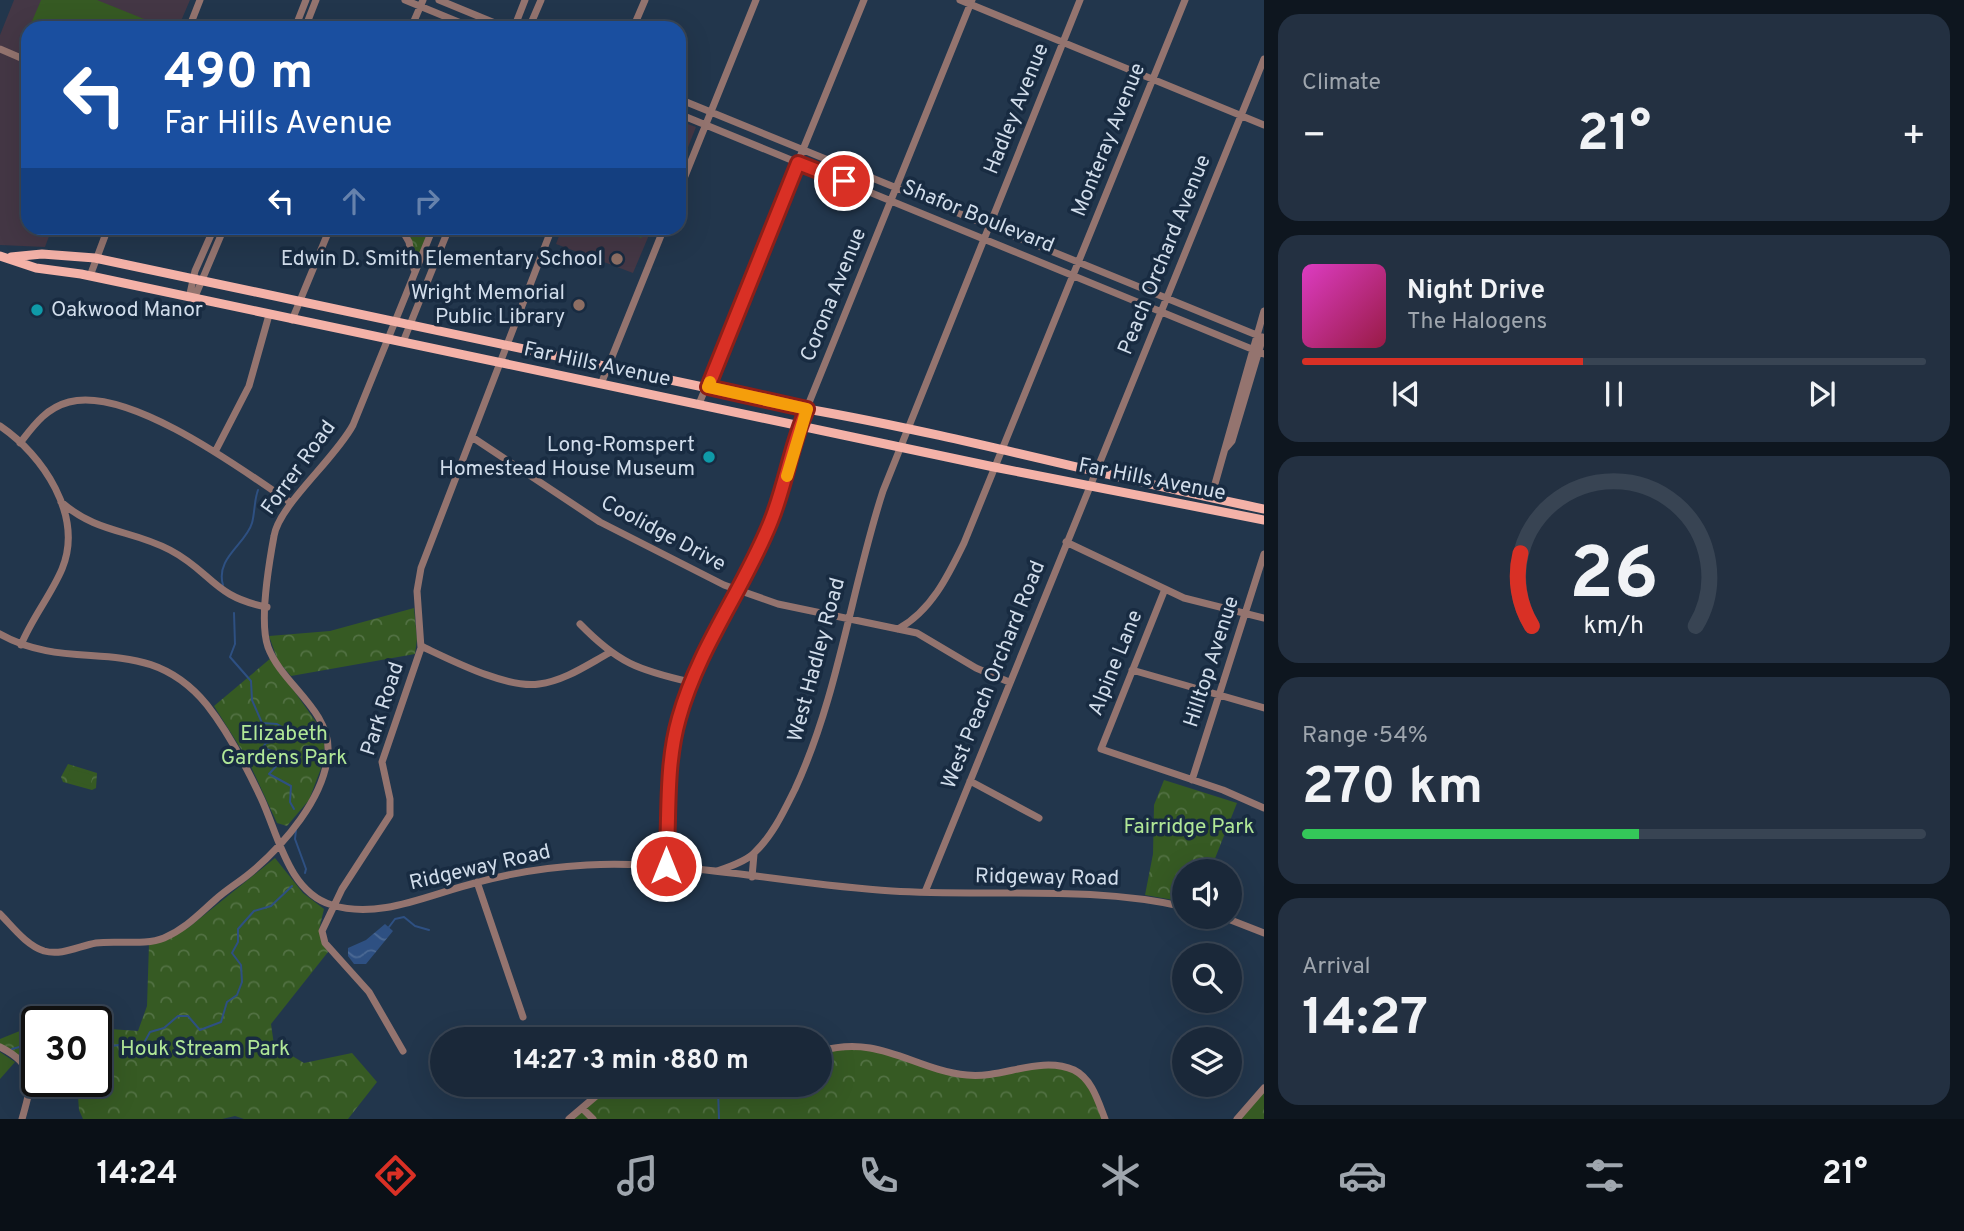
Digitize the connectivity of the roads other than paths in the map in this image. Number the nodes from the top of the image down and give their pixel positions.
1 (200, 0) edge
2 (306, 0) edge
3 (316, 0) edge
4 (405, 0) edge
5 (439, 0) edge
6 (525, 0) edge
7 (541, 0) edge
8 (645, 0) edge
9 (756, 0) edge
10 (864, 0) edge
11 (960, 0) edge
12 (1080, 0) edge
13 (1185, 0) edge
14 (971, 2) edge
15 (421, 3) edge
16 (192, 21) edge
17 (298, 21) edge
18 (307, 21) edge
19 (414, 21) edge
20 (458, 21) edge
21 (490, 21) edge
22 (517, 21) edge
23 (532, 21) edge
24 (636, 21) edge
25 (1063, 42) junction
26 (0, 49) edge
27 (21, 58) edge
28 (1264, 58) edge
29 (1153, 79) junction
30 (686, 102) edge
31 (711, 111) junction
32 (1241, 116) junction
33 (686, 117) edge
34 (706, 124) junction
35 (1264, 125) edge
36 (803, 150) junction
37 (798, 163) junction
38 (686, 174) edge
39 (896, 188) junction
40 (891, 200) junction
41 (989, 226) junction
42 (105, 235) edge
43 (212, 235) edge
44 (220, 235) edge
45 (327, 235) edge
46 (405, 235) edge
47 (429, 235) edge
48 (446, 235) edge
49 (549, 235) edge
50 (661, 235) edge
51 (984, 238) junction
52 (3, 257) edge
53 (95, 258) junction
54 (1078, 261) junction
55 (414, 269) junction
56 (1072, 274) junction
57 (90, 276) junction
58 (197, 281) junction
59 (1167, 297) junction
60 (192, 298) junction
61 (300, 302) junction
62 (1264, 311) edge
63 (1161, 312) junction
64 (269, 315) junction
65 (292, 320) junction
66 (396, 322) junction
67 (410, 325) junction
68 (1262, 336) edge
69 (388, 339) junction
70 (403, 342) junction
71 (505, 346) junction
72 (1258, 352) edge
73 (499, 363) junction
74 (608, 367) junction
75 (601, 384) junction
76 (708, 387) junction
77 (699, 404) junction
78 (807, 409) junction
79 (800, 425) junction
80 (0, 426) edge
81 (907, 427) junction
82 (472, 437) junction
83 (20, 443) junction
84 (900, 446) junction
85 (1002, 449) junction
86 (215, 452) junction
87 (994, 467) junction
88 (1098, 468) junction
89 (1090, 485) junction
90 (1211, 498) junction
91 (61, 501) junction
92 (291, 503) junction
93 (1264, 509) edge
94 (1264, 520) edge
95 (1066, 542) junction
96 (1264, 554) edge
97 (1165, 590) junction
98 (737, 591) junction
99 (267, 607) junction
100 (921, 612) junction
101 (1245, 614) junction
102 (1264, 618) edge
103 (849, 620) junction
104 (580, 624) dead end
105 (898, 629) junction
106 (0, 634) edge
107 (919, 635) junction
108 (21, 645) junction
109 (421, 646) junction
110 (608, 653) junction
111 (1132, 670) junction
112 (690, 682) junction
113 (1010, 682) junction
114 (1220, 694) junction
115 (1264, 708) edge
116 (1192, 780) junction
117 (970, 781) junction
118 (1264, 808) edge
119 (1039, 818) dead end
120 (279, 844) junction
121 (754, 854) junction
122 (666, 866) junction
123 (716, 872) junction
124 (752, 877) junction
125 (477, 882) junction
126 (925, 892) junction
127 (1172, 905) edge
128 (333, 906) junction
129 (0, 914) edge
130 (1242, 924) edge
131 (1264, 933) edge
132 (523, 1017) dead end
133 (0, 1047) edge
134 (832, 1049) edge
135 (403, 1051) dead end
136 (1264, 1088) edge
137 (595, 1097) edge
138 (582, 1108) junction
139 (22, 1119) edge
140 (569, 1119) edge
141 (593, 1119) edge
142 (1105, 1119) edge
143 (1237, 1119) edge

1 - 16 street
2 - 17 street
3 - 18 street
4 - 15 street
5 - 21 street
6 - 22 street
7 - 23 street
8 - 24 street
9 - 31 street
10 - 36 street
11 - 14 street
12 - 25 street, Hadley Avenue
13 - 29 street, Monteray Avenue
14 - 25 street
14 - 39 street, Corona Avenue
15 - 19 street
15 - 20 street
25 - 29 street
25 - 41 street, Hadley Avenue
26 - 27 street
28 - 32 street, Peach Orchard Avenue
29 - 32 street
29 - 54 street, Monteray Avenue
30 - 31 street, Shafor Boulevard
31 - 34 street
31 - 36 street, Shafor Boulevard
32 - 35 street
32 - 59 street, Peach Orchard Avenue
33 - 34 street, Shafor Boulevard
34 - 37 street, Shafor Boulevard
34 - 38 street
36 - 37 street
36 - 39 street, Shafor Boulevard
37 - 40 street, Shafor Boulevard
37 - 76 street
39 - 40 street, Corona Avenue
39 - 41 street, Shafor Boulevard
40 - 51 street, Shafor Boulevard
40 - 78 street, Corona Avenue
41 - 51 street, Hadley Avenue
41 - 54 street, Shafor Boulevard
42 - 53 street
43 - 58 street
44 - 58 street
45 - 61 street
46 - 55 street
47 - 55 street, Forrer Road
48 - 67 street
49 - 71 street, Park Road
50 - 74 street
51 - 56 street, Shafor Boulevard
51 - 81 street, Hadley Avenue
52 - 53 main road, Far Hills Avenue
52 - 57 main road, Far Hills Avenue
53 - 57 street
53 - 58 main road, Far Hills Avenue
54 - 56 street, Monteray Avenue
54 - 59 street, Shafor Boulevard
55 - 66 street, Forrer Road
56 - 63 street, Shafor Boulevard
56 - 85 street, Monteray Avenue
57 - 60 main road, Far Hills Avenue
58 - 60 street
58 - 61 main road, Far Hills Avenue
59 - 63 street, Peach Orchard Avenue
59 - 68 street, Shafor Boulevard
60 - 64 main road, Far Hills Avenue
61 - 65 street
61 - 66 main road, Far Hills Avenue
62 - 68 street
63 - 72 street, Shafor Boulevard
63 - 88 street, Peach Orchard Avenue
64 - 65 main road, Far Hills Avenue
64 - 86 street
65 - 69 main road, Far Hills Avenue
66 - 67 main road, Far Hills Avenue
66 - 69 street, Forrer Road
67 - 70 street
67 - 71 main road, Far Hills Avenue
68 - 72 street
69 - 70 main road, Far Hills Avenue
69 - 92 street, Forrer Road
70 - 73 main road, Far Hills Avenue
71 - 73 street, Park Road
71 - 74 main road, Far Hills Avenue
72 - 90 street
73 - 75 main road, Far Hills Avenue
73 - 82 street, Park Road
74 - 75 street
74 - 76 main road, Far Hills Avenue
75 - 77 main road, Far Hills Avenue
76 - 77 street
76 - 78 main road, Far Hills Avenue
77 - 79 main road, Far Hills Avenue
78 - 79 street, Corona Avenue
78 - 81 main road, Far Hills Avenue
79 - 84 main road, Far Hills Avenue
79 - 98 street, Corona Avenue
80 - 83 street
81 - 84 street, West Hadley Road
81 - 85 main road, Far Hills Avenue
82 - 98 street, Coolidge Drive
82 - 109 street, Park Road
83 - 86 street
83 - 91 street
84 - 87 main road, Far Hills Avenue
84 - 103 street, West Hadley Road
85 - 87 street, Monteray Avenue
85 - 88 main road, Far Hills Avenue
86 - 92 street
87 - 89 main road, Far Hills Avenue
87 - 100 street, Monteray Avenue
88 - 89 street, West Peach Orchard Road
88 - 90 main road, Far Hills Avenue
89 - 94 main road, Far Hills Avenue
89 - 95 street, West Peach Orchard Road
90 - 93 main road, Far Hills Avenue
91 - 99 street
91 - 108 street
92 - 99 street, Forrer Road
95 - 97 street
95 - 113 street, West Peach Orchard Road
96 - 101 street, Hilltop Avenue
97 - 101 street
97 - 111 street, Alpine Lane
98 - 103 street, Coolidge Drive
98 - 112 street, Corona Avenue
99 - 120 street, Forrer Road
100 - 105 street
100 - 107 street
101 - 102 street
101 - 114 street, Hilltop Avenue
103 - 105 street, Coolidge Drive
103 - 121 street, West Hadley Road
104 - 110 street
105 - 107 street, Coolidge Drive
106 - 108 street, Ridgeway Road
107 - 113 street, Coolidge Drive
108 - 120 street, Ridgeway Road
109 - 110 street
109 - 128 street, Park Road
110 - 112 street
111 - 114 street
111 - 116 street, Alpine Lane
112 - 122 street, Corona Avenue
113 - 117 street, West Peach Orchard Road
114 - 115 street
114 - 116 street, Hilltop Avenue
116 - 118 street
117 - 119 street
117 - 126 street, West Peach Orchard Road
120 - 128 street, Ridgeway Road
120 - 129 street, Forrer Road
121 - 123 street, West Hadley Road
121 - 124 street
122 - 123 street, Ridgeway Road
122 - 125 street, Ridgeway Road
123 - 124 street, Ridgeway Road
124 - 126 street, Ridgeway Road
125 - 128 street, Ridgeway Road
125 - 132 street
126 - 127 street, Ridgeway Road
128 - 135 street, Park Road
130 - 131 street
133 - 139 street
134 - 142 street
136 - 143 street
137 - 138 street
138 - 140 street
138 - 141 street

